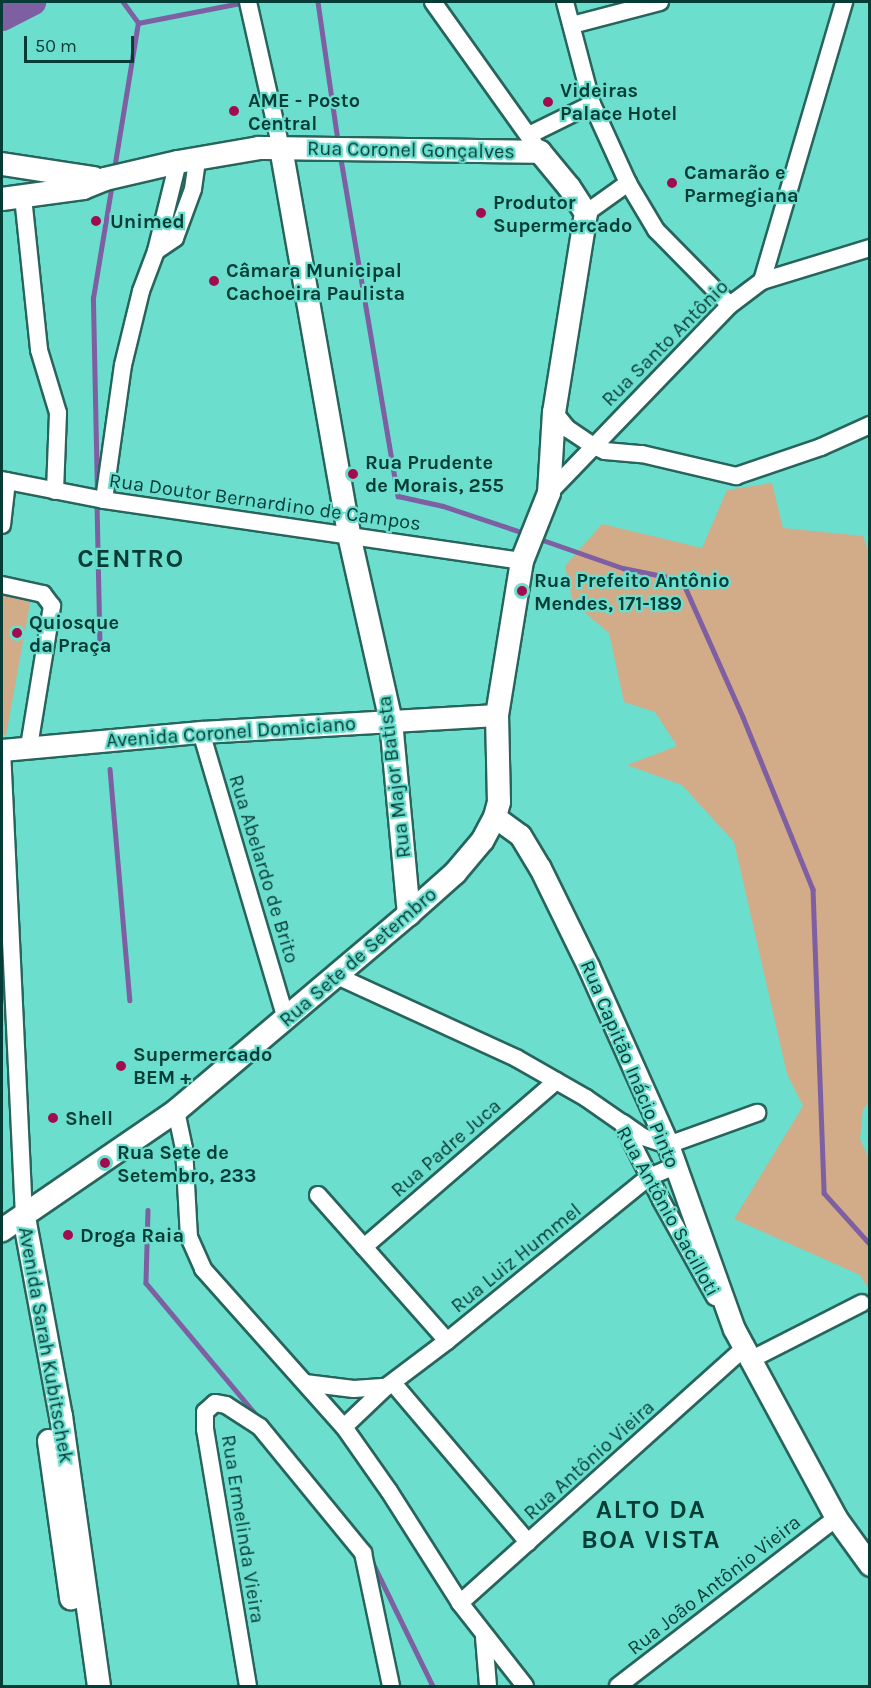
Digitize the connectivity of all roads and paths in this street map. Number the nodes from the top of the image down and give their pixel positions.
1 (248, 2) edge
2 (433, 2) edge
3 (565, 2) edge
4 (660, 2) edge
5 (844, 2) edge
6 (572, 25) junction
7 (592, 104) junction
8 (535, 143) junction
9 (282, 148) junction
10 (188, 160) junction
11 (3, 165) edge
12 (105, 179) junction
13 (628, 183) junction
14 (9, 199) edge
15 (586, 213) junction
16 (870, 248) edge
17 (762, 281) junction
18 (730, 305) junction
19 (554, 412) junction
20 (870, 425) edge
21 (592, 445) junction
22 (4, 480) edge
23 (55, 491) junction
24 (549, 493) junction
25 (104, 500) junction
26 (2, 525) edge
27 (349, 535) junction
28 (522, 561) junction
29 (2, 585) edge
30 (497, 715) junction
31 (391, 721) junction
32 (201, 732) junction
33 (29, 747) junction
34 (2, 750) edge
35 (495, 818) junction
36 (409, 914) junction
37 (335, 975) junction
38 (286, 1019) junction
39 (556, 1081) junction
40 (176, 1111) junction
41 (757, 1113) dead end
42 (622, 1123) junction
43 (668, 1145) junction
44 (675, 1166) junction
45 (649, 1177) junction
46 (318, 1195) dead end
47 (24, 1217) junction
48 (2, 1230) edge
49 (364, 1247) junction
50 (862, 1303) dead end
51 (447, 1341) junction
52 (743, 1345) junction
53 (305, 1383) junction
54 (390, 1385) junction
55 (53, 1417) junction
56 (344, 1427) junction
57 (836, 1518) junction
58 (528, 1542) junction
59 (870, 1565) edge
60 (460, 1603) junction
61 (484, 1637) junction
62 (83, 1686) edge
63 (99, 1686) edge
64 (248, 1686) edge
65 (391, 1686) edge
66 (488, 1686) edge
67 (525, 1686) edge
68 (618, 1686) edge

1 - 9 street
2 - 8 street
3 - 6 street
4 - 6 street
5 - 17 street
6 - 7 street
7 - 8 street
7 - 13 street
8 - 9 main road, Rua Coronel Gonçalves
8 - 15 main road
9 - 10 main road, Rua Coronel Gonçalves
9 - 27 main road, Rua Major Batista
10 - 12 main road, Rua Coronel Gonçalves
10 - 25 street
11 - 12 main road
11 - 14 main road
12 - 14 main road
13 - 15 street
13 - 18 street
14 - 23 street
15 - 19 main road
16 - 17 street, Rua Santo Antônio
17 - 18 street, Rua Santo Antônio
18 - 21 street, Rua Santo Antônio
19 - 21 street
19 - 24 main road
20 - 21 street
21 - 24 street, Rua Santo Antônio
22 - 23 street, Rua Doutor Bernardino de Campos
22 - 26 street
23 - 25 street, Rua Doutor Bernardino de Campos
24 - 28 main road
25 - 27 street, Rua Doutor Bernardino de Campos
27 - 28 street, Rua Doutor Bernardino de Campos
27 - 31 main road, Rua Major Batista
28 - 30 main road
29 - 33 street
30 - 31 street, Avenida Coronel Domiciano
30 - 35 main road
31 - 32 street, Avenida Coronel Domiciano
31 - 36 main road, Rua Major Batista
32 - 33 street, Avenida Coronel Domiciano
32 - 38 street, Rua Abelardo de Brito
33 - 34 street, Avenida Coronel Domiciano
34 - 47 street
35 - 36 main road, Rua Sete de Setembro
35 - 43 street, Rua Capitão Inácio Pinto
36 - 37 main road, Rua Sete de Setembro
37 - 38 main road, Rua Sete de Setembro
37 - 39 street, Rua Antônio Sacilloti
38 - 40 main road, Rua Sete de Setembro
39 - 42 street, Rua Antônio Sacilloti
39 - 49 street, Rua Padre Juca
40 - 47 main road, Rua Sete de Setembro
40 - 53 street
41 - 43 street
42 - 43 street
42 - 45 street, Rua Antônio Sacilloti
43 - 44 street, Rua Capitão Inácio Pinto
44 - 45 street, Rua Luiz Hummel
44 - 52 street, Rua Capitão Inácio Pinto
45 - 51 street, Rua Luiz Hummel
45 - 52 street, Rua Antônio Sacilloti
46 - 49 street
47 - 48 main road, Rua Sete de Setembro
47 - 55 main road, Avenida Sarah Kubitschek
49 - 51 street
50 - 52 street, Rua Antônio Vieira
51 - 54 street, Rua Luiz Hummel
52 - 57 street, Rua Antônio Sacilloti
52 - 58 street, Rua Antônio Vieira
53 - 54 street
53 - 56 street
54 - 56 street, Rua Luiz Hummel
54 - 58 street
55 - 62 main road, Avenida Sarah Kubitschek
55 - 63 main road, Avenida Sarah Kubitschek
56 - 60 street
57 - 59 street, Rua Antônio Sacilloti
57 - 68 street, Rua João Antônio Vieira
58 - 60 street, Rua Antônio Vieira
60 - 61 street
61 - 66 street
61 - 67 street
64 - 65 street, Rua Ermelinda Vieira

